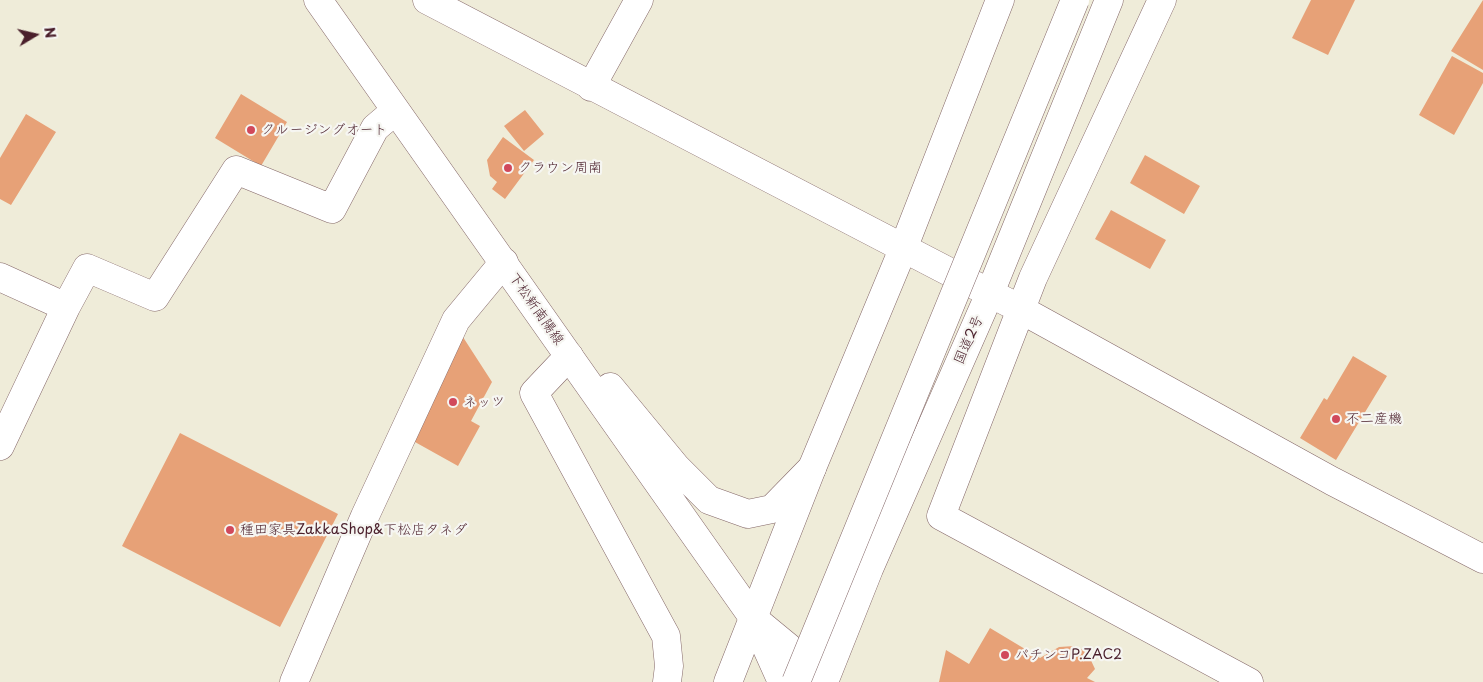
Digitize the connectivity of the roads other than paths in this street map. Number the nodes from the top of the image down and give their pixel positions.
1 (318, 0) edge
2 (427, 0) edge
3 (639, 0) edge
4 (1000, 0) edge
5 (1075, 0) edge
6 (1109, 0) edge
7 (1162, 0) edge
8 (591, 87) junction
9 (395, 111) junction
10 (903, 249) junction
11 (504, 262) junction
12 (0, 277) edge
13 (990, 293) junction
14 (66, 307) junction
15 (1020, 310) junction
16 (569, 356) junction
17 (0, 446) edge
18 (812, 468) junction
19 (1483, 559) edge
20 (754, 619) junction
21 (826, 681) edge
22 (294, 682) edge
23 (667, 682) edge
24 (728, 682) edge
25 (782, 682) edge
26 (796, 682) edge
27 (1249, 682) edge

1 - 9 main road, 下松新南陽線
2 - 8 main road
3 - 8 main road
4 - 10 main road
5 - 26 main road, bridge
6 - 13 main road, 国道2号
7 - 15 main road
8 - 10 main road
9 - 11 main road, 下松新南陽線
9 - 14 main road
10 - 13 main road
10 - 18 main road
11 - 16 main road, 下松新南陽線
11 - 18 main road
11 - 22 main road
12 - 14 main road
13 - 15 main road
13 - 21 main road, 国道2号
14 - 17 main road
15 - 19 main road
15 - 27 main road
16 - 20 main road, 下松新南陽線
16 - 23 main road
18 - 20 main road
20 - 21 main road, 国道2号
20 - 24 main road
20 - 25 main road

